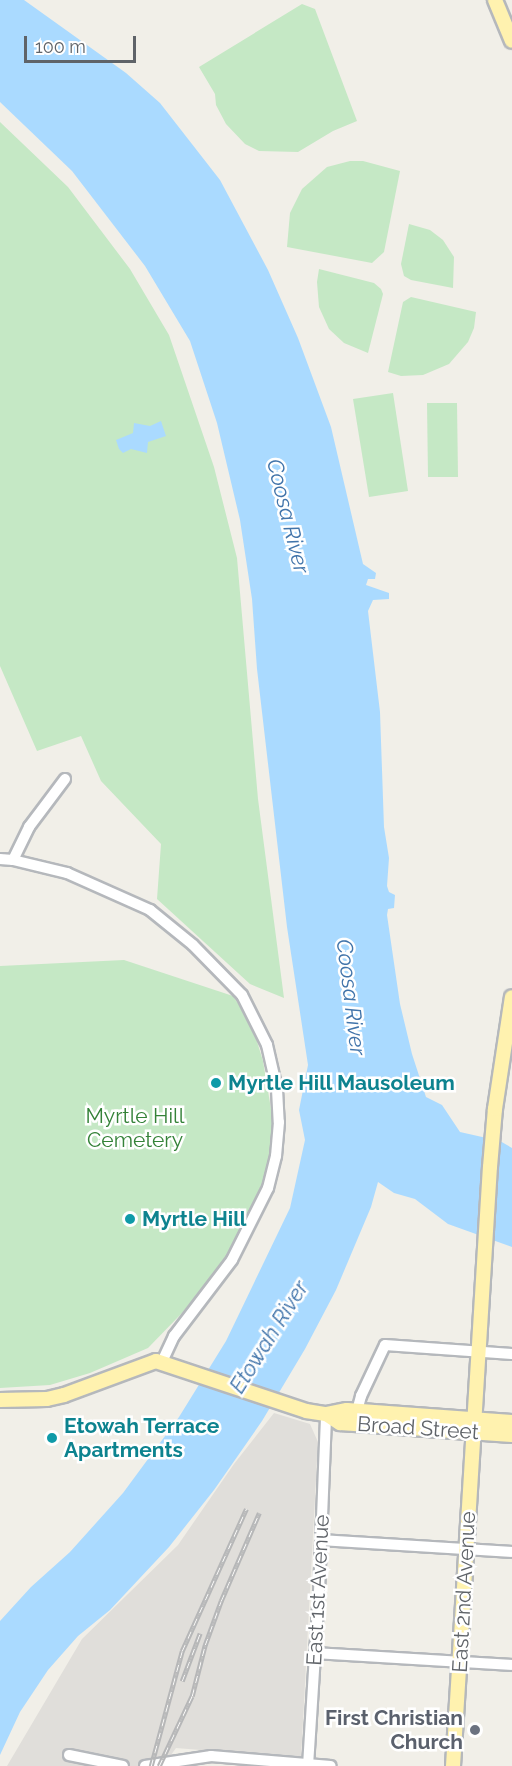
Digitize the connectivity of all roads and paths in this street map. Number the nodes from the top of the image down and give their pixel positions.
1 (495, 0) edge
2 (512, 41) edge
3 (65, 779) dead end
4 (0, 859) edge
5 (13, 860) junction
6 (512, 998) edge
7 (479, 1351) junction
8 (512, 1354) edge
9 (162, 1362) junction
10 (0, 1400) edge
11 (357, 1411) junction
12 (326, 1414) junction
13 (512, 1422) edge
14 (474, 1426) junction
15 (512, 1435) edge
16 (321, 1540) junction
17 (467, 1549) junction
18 (512, 1552) edge
19 (315, 1653) junction
20 (460, 1662) junction
21 (512, 1665) edge
22 (69, 1755) dead end
23 (308, 1765) edge
24 (123, 1766) edge
25 (145, 1766) edge
26 (331, 1766) edge
27 (453, 1766) edge

1 - 2 main road
3 - 5 street
4 - 5 street
5 - 9 street
6 - 7 main road, East 2nd Avenue
7 - 8 street
7 - 11 street
7 - 14 main road, East 2nd Avenue
9 - 10 main road
9 - 12 main road, Broad Street
11 - 12 main road, Broad Street
11 - 14 main road, Broad Street
12 - 14 main road, Broad Street
12 - 16 street, East 1st Avenue
13 - 14 main road, Broad Street
14 - 15 main road, Broad Street
14 - 17 main road, East 2nd Avenue
16 - 17 street
16 - 19 street, East 1st Avenue
17 - 18 street
17 - 20 main road, East 2nd Avenue
19 - 20 street
19 - 23 street, East 1st Avenue
20 - 21 street
20 - 27 main road, East 2nd Avenue
22 - 24 street
23 - 25 street
23 - 26 street

